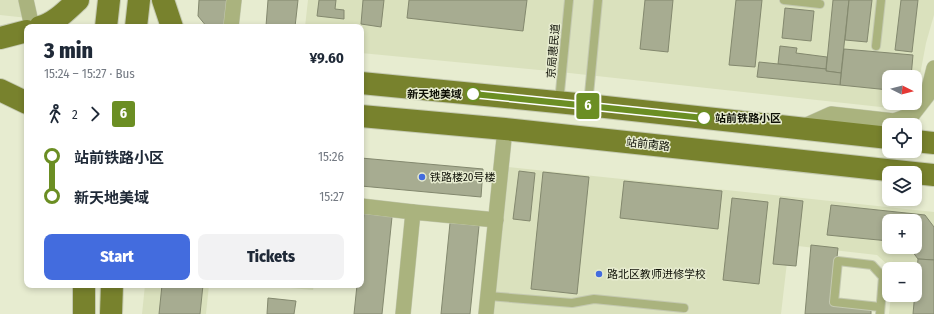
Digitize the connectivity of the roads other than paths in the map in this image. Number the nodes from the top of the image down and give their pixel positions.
1 (26, 0) edge
2 (78, 0) edge
3 (109, 0) edge
4 (139, 0) edge
5 (163, 0) edge
6 (234, 0) edge
7 (569, 0) edge
8 (598, 0) edge
9 (784, 0) edge
10 (881, 0) edge
11 (820, 4) dead end
12 (31, 24) edge
13 (48, 24) edge
14 (106, 24) edge
15 (136, 24) edge
16 (171, 24) edge
17 (231, 24) edge
18 (24, 32) edge
19 (0, 38) edge
20 (0, 43) edge
21 (24, 45) edge
22 (876, 46) dead end
23 (934, 68) edge
24 (0, 82) edge
25 (364, 83) edge
26 (24, 85) edge
27 (0, 90) edge
28 (24, 102) edge
29 (559, 103) junction
30 (588, 105) junction
31 (364, 116) edge
32 (799, 128) junction
33 (505, 129) junction
34 (882, 137) edge
35 (922, 142) edge
36 (934, 143) edge
37 (934, 175) edge
38 (364, 206) edge
39 (413, 212) junction
40 (496, 220) junction
41 (84, 288) edge
42 (112, 288) edge
43 (488, 296) junction
44 (684, 308) dead end
45 (880, 311) edge
46 (84, 314) edge
47 (113, 314) edge
48 (403, 314) edge
49 (486, 314) edge

1 - 12 street
2 - 13 main road
3 - 14 main road
4 - 15 main road
5 - 16 main road
6 - 17 street
7 - 29 lane, 京局惠民道
8 - 30 lane
9 - 11 lane
10 - 22 lane
18 - 19 main road
20 - 21 main road
23 - 32 street
24 - 26 main road
25 - 29 main road
27 - 28 main road
29 - 30 main road
30 - 32 main road
31 - 33 main road, 站前南路
32 - 34 main road
33 - 37 main road, 站前南路
33 - 40 street
35 - 36 main road
38 - 39 street
39 - 40 street
39 - 48 street
40 - 43 street
41 - 46 main road
42 - 47 main road
43 - 44 lane
43 - 49 street
45 - 45 lane

